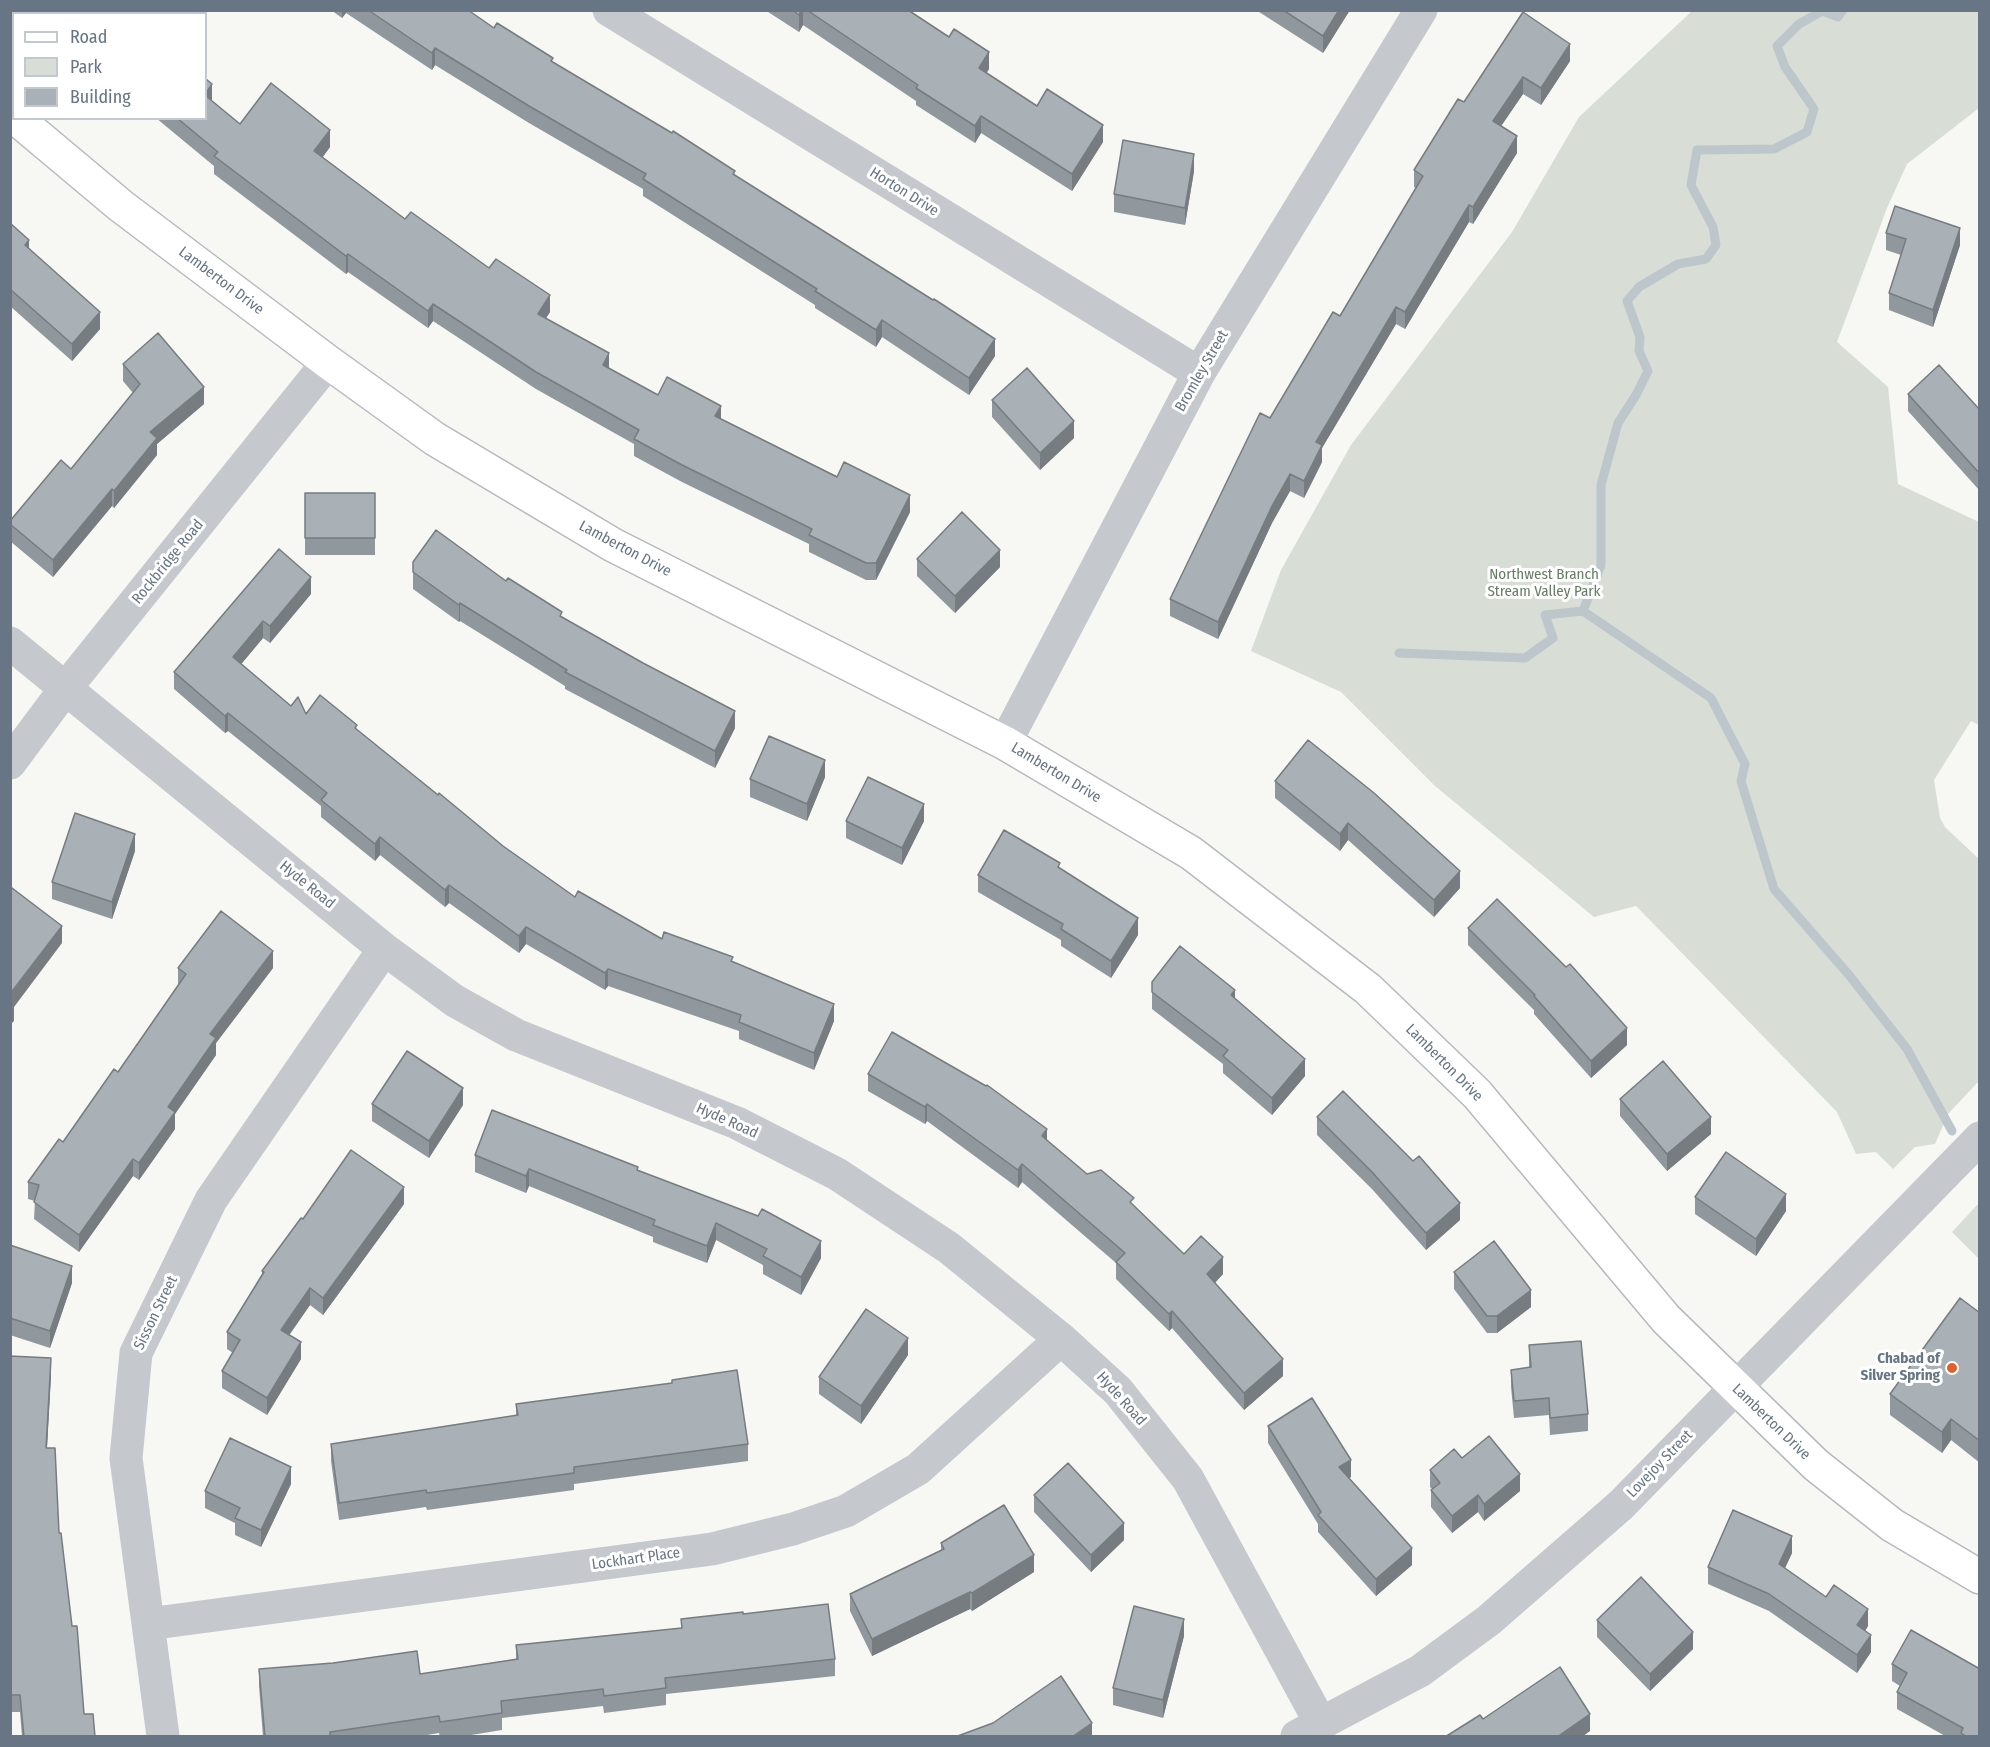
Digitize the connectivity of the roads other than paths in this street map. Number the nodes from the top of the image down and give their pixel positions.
1 (609, 10) edge
2 (1421, 10) edge
3 (19, 120) edge
4 (328, 362) junction
5 (1199, 373) junction
6 (10, 644) edge
7 (65, 689) junction
8 (1005, 743) junction
9 (10, 764) edge
10 (384, 949) junction
11 (1980, 1138) edge
12 (1061, 1339) junction
13 (1735, 1388) junction
14 (1980, 1577) edge
15 (148, 1624) junction
16 (1309, 1730) edge
17 (163, 1737) edge

1 - 5 street, Horton Drive
2 - 5 street, Bromley Street
3 - 4 street, Lamberton Drive
4 - 7 street, Rockbridge Road
4 - 8 street, Lamberton Drive
5 - 8 street, Bromley Street
6 - 7 street, Hyde Road
7 - 9 street, Rockbridge Road
7 - 10 street, Hyde Road
8 - 13 street, Lamberton Drive
10 - 12 street, Hyde Road
10 - 15 street, Sisson Street
11 - 13 street, Lovejoy Street
12 - 15 street, Lockhart Place
12 - 16 street, Hyde Road
13 - 14 street, Lamberton Drive
13 - 16 street, Lovejoy Street
15 - 17 street, Sisson Street

